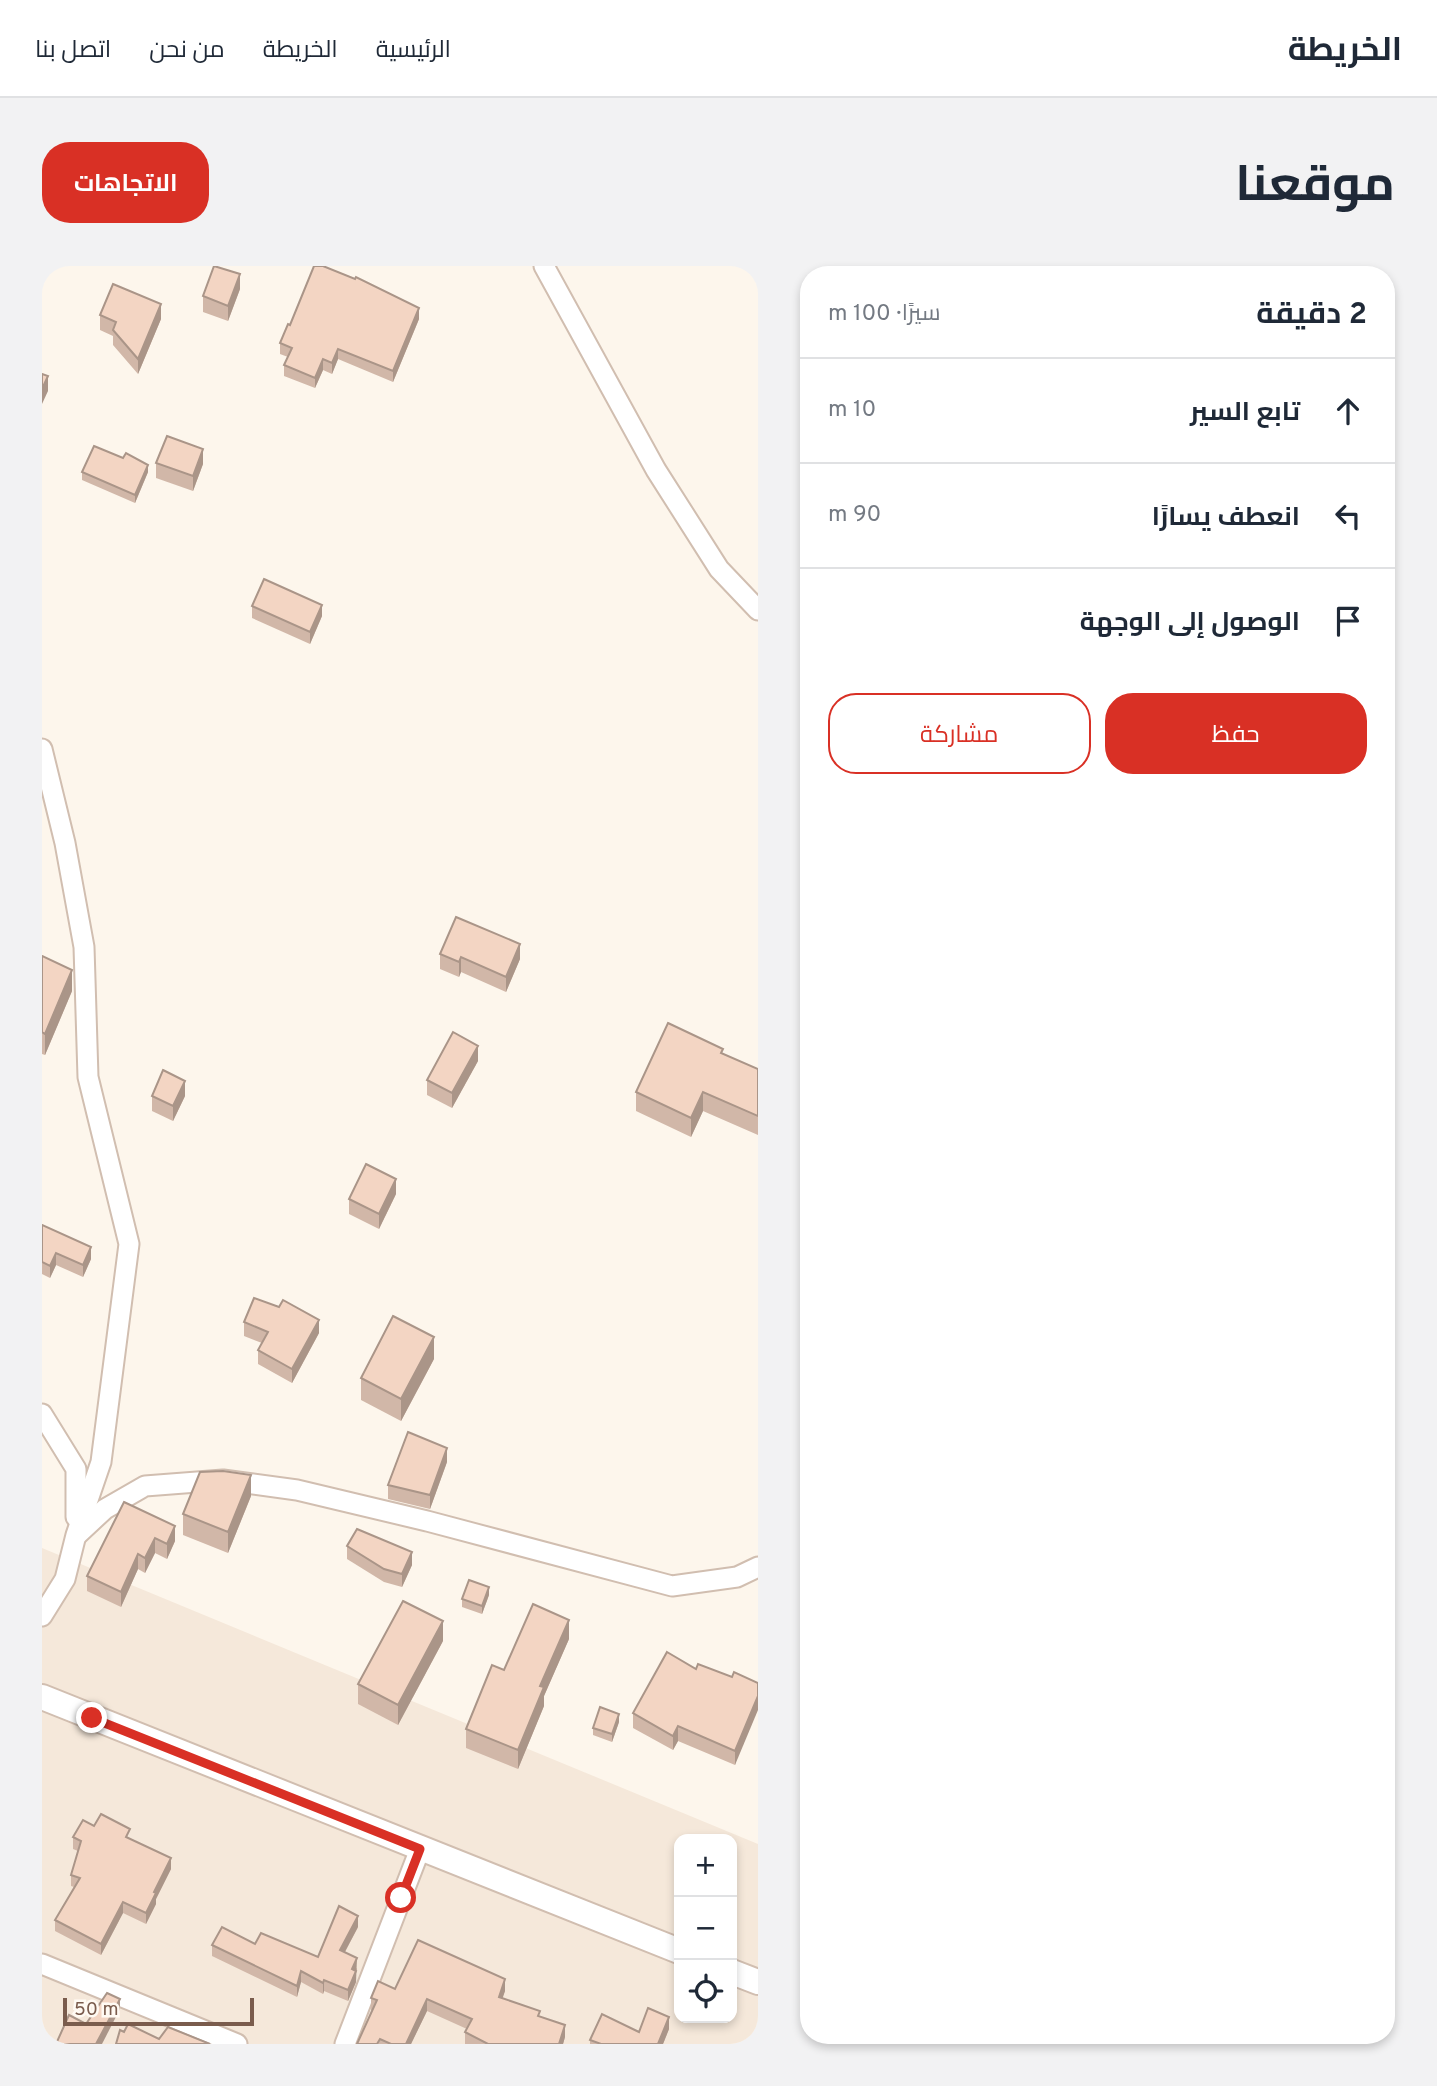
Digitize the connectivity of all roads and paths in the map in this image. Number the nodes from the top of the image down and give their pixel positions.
1 (544, 266) edge
2 (758, 610) edge
3 (42, 749) edge
4 (42, 1414) edge
5 (76, 1535) junction
6 (758, 1567) edge
7 (42, 1616) edge
8 (42, 1697) edge
9 (420, 1849) junction
10 (674, 1949) edge
11 (42, 1964) edge
12 (737, 1974) edge
13 (758, 1982) edge
14 (237, 2044) edge
15 (345, 2044) edge

1 - 2 street
3 - 5 street
4 - 5 street
5 - 6 street
5 - 7 street
8 - 9 street
9 - 10 street
9 - 15 street
11 - 14 street
12 - 13 street

